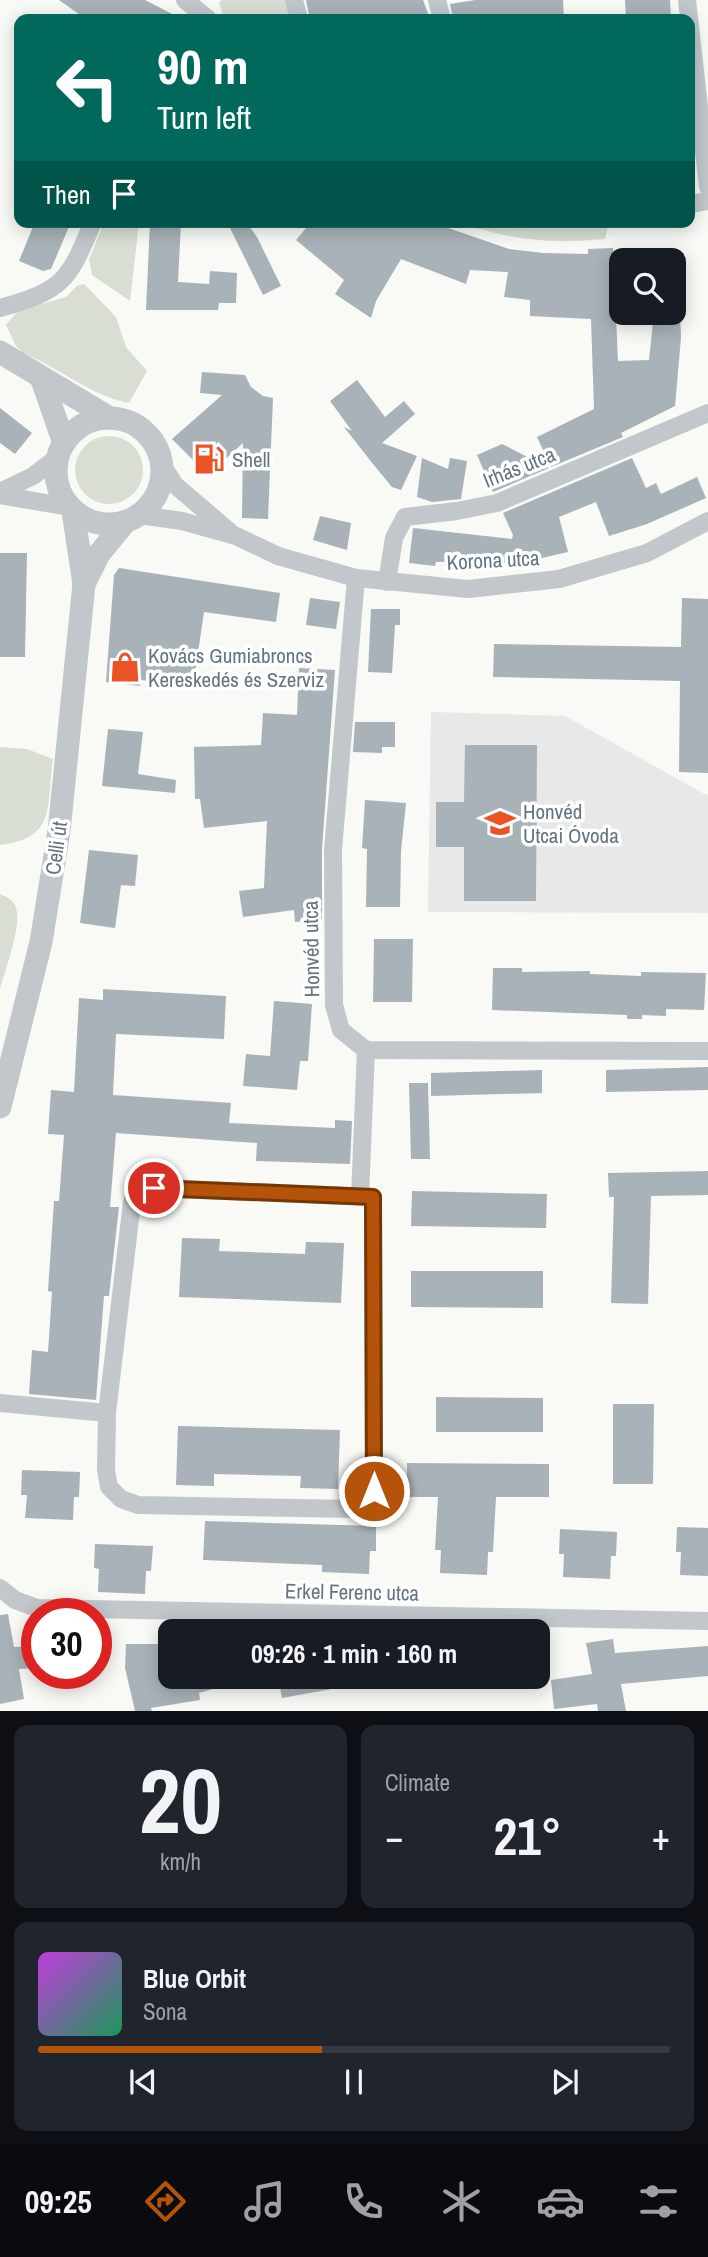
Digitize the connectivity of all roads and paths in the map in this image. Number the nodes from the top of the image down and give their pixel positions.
1 (185, 0) edge
2 (202, 13) edge
3 (697, 51) edge
4 (708, 187) edge
5 (90, 228) edge
6 (0, 308) edge
7 (0, 352) edge
8 (42, 380) junction
9 (708, 413) edge
10 (110, 418) junction
11 (61, 450) junction
12 (162, 463) junction
13 (0, 493) edge
14 (71, 509) junction
15 (132, 518) junction
16 (708, 521) edge
17 (236, 536) junction
18 (356, 578) junction
19 (387, 582) junction
20 (84, 583) junction
21 (366, 1050) junction
22 (708, 1051) edge
23 (0, 1107) edge
24 (360, 1195) junction
25 (0, 1403) edge
26 (107, 1413) junction
27 (0, 1588) edge
28 (708, 1620) edge

1 - 2 street
3 - 4 street
5 - 6 street
7 - 8 street
8 - 10 street
8 - 11 street
9 - 19 street, Irhás utca
10 - 11 street
10 - 12 street
11 - 13 street
11 - 14 street
12 - 15 street
12 - 17 street, Korona utca
13 - 14 street
14 - 15 street
14 - 20 street, Celli út
15 - 17 street, Korona utca
15 - 20 street, Celli út
16 - 19 street, Korona utca
17 - 18 street, Korona utca
18 - 19 street, Korona utca
18 - 21 street, Honvéd utca
20 - 23 street, Celli út
21 - 22 street
21 - 24 street
24 - 26 street
24 - 26 street
25 - 26 street
27 - 28 street, Erkel Ferenc utca

